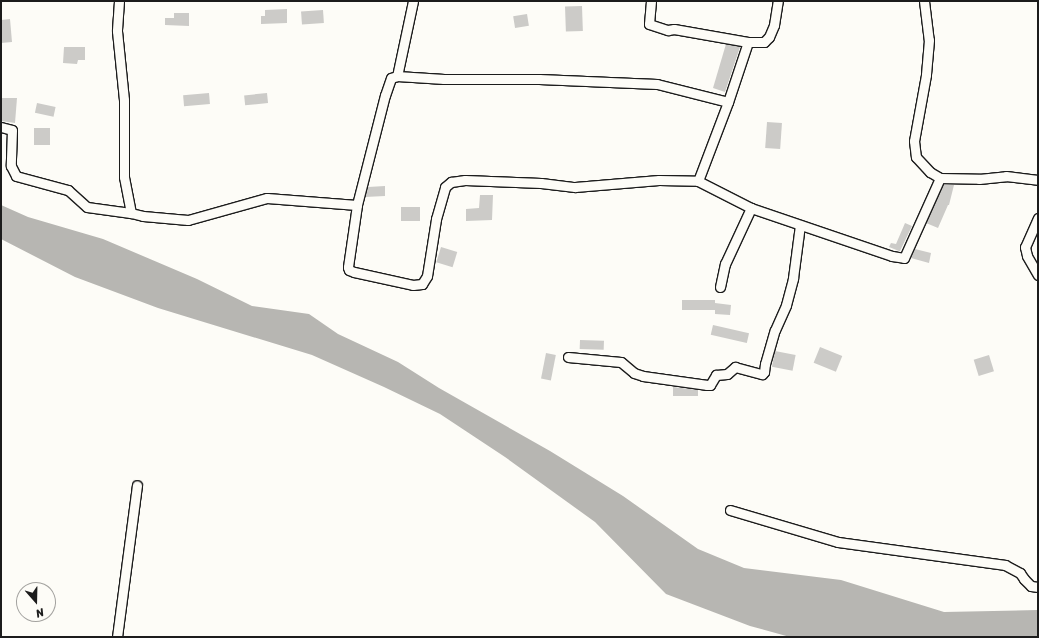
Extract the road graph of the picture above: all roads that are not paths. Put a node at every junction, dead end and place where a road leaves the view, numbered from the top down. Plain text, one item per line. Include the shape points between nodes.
1 (119, 1) edge
2 (412, 1) edge
3 (651, 1) edge
4 (778, 1) edge
5 (924, 1) edge
6 (748, 42) junction
7 (397, 76) junction
8 (728, 102) junction
9 (1, 127) edge
10 (940, 178) junction
11 (1038, 180) edge
12 (698, 182) junction
13 (357, 205) junction
14 (751, 208) junction
15 (130, 213) junction
16 (1038, 218) edge
17 (800, 225) junction
18 (1038, 276) edge
19 (720, 287) dead end
20 (568, 357) dead end
21 (137, 485) dead end
22 (730, 510) dead end
23 (1038, 587) edge
24 (117, 637) edge

1 - 15 street via 117,31 124,100 124,177
2 - 7 street
3 - 6 street via 649,24 668,30
4 - 6 street via 770,37 764,42
5 - 10 street via 929,40 914,149 922,165
6 - 8 street
7 - 8 street via 657,84
7 - 13 street via 391,78 384,94
8 - 12 street
9 - 15 street via 13,132 11,166 16,176 68,190 87,207
10 - 11 street via 979,179 1006,176
10 - 17 street via 904,258
12 - 13 street via 659,180 580,187 465,180 451,182 445,186 436,219 427,276 420,285 349,270
12 - 14 street
13 - 15 street via 267,198 188,220
14 - 17 street
14 - 19 street via 725,264
16 - 18 street via 1025,247
17 - 20 street via 791,284 762,374 735,367 727,374 716,375 710,385 707,385 642,376 621,362
21 - 24 street
22 - 23 street via 838,542 1005,565 1020,572 1031,586

